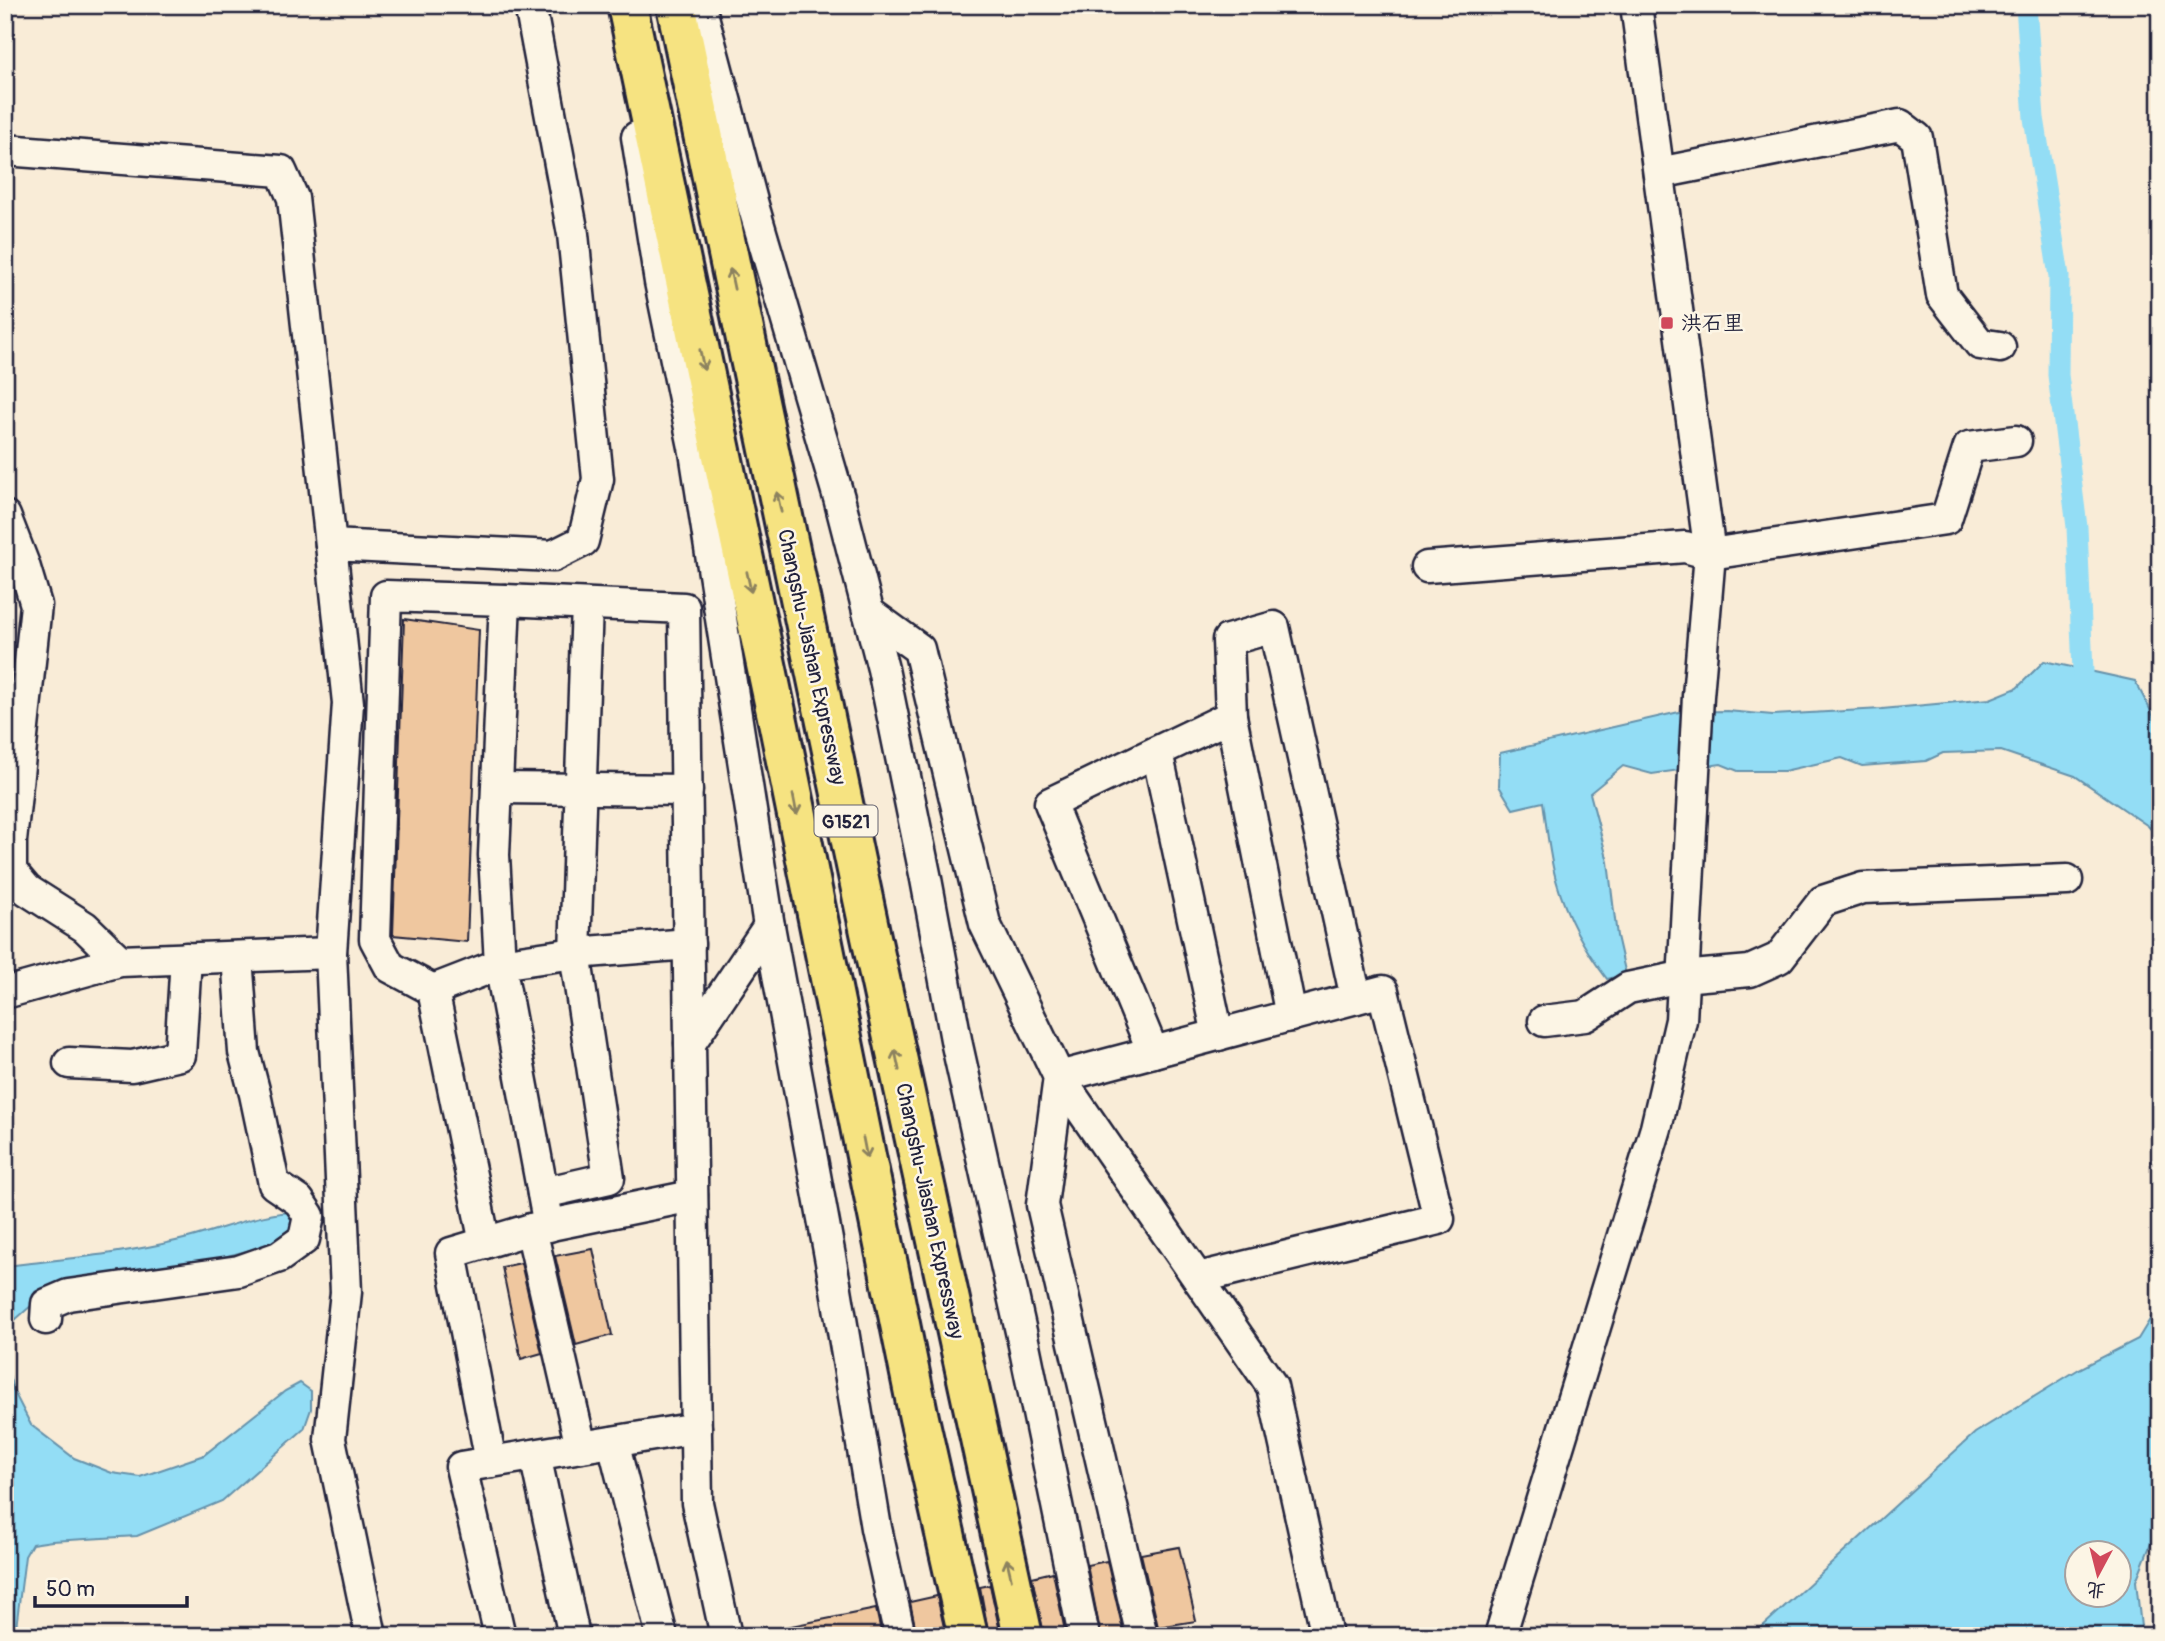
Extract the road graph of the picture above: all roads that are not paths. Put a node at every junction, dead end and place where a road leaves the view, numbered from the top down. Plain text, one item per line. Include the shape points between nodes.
1 (530, 5) edge
2 (619, 5) edge
3 (627, 5) edge
4 (676, 5) edge
5 (700, 5) edge
6 (1636, 5) edge
7 (5, 150) edge
8 (1659, 173) junction
9 (2000, 347) dead end
10 (2016, 441) dead end
11 (5, 516) edge
12 (331, 545) junction
13 (1710, 554) junction
14 (1427, 567) dead end
15 (505, 600) junction
16 (587, 604) junction
17 (868, 612) junction
18 (1231, 716) junction
19 (1157, 752) junction
20 (497, 788) junction
21 (687, 790) junction
22 (2067, 880) dead end
23 (769, 926) junction
24 (689, 944) junction
25 (331, 953) junction
26 (575, 953) junction
27 (237, 957) junction
28 (186, 958) junction
29 (120, 961) junction
30 (500, 964) junction
31 (1681, 976) junction
32 (432, 990) junction
33 (5, 993) edge
34 (1356, 998) junction
35 (1291, 1016) junction
36 (1544, 1021) dead end
37 (1218, 1035) junction
38 (690, 1043) junction
39 (1153, 1052) junction
40 (69, 1063) dead end
41 (1059, 1077) junction
42 (543, 1194) junction
43 (692, 1196) junction
44 (540, 1228) junction
45 (485, 1243) junction
46 (1198, 1278) junction
47 (46, 1320) dead end
48 (696, 1428) junction
49 (613, 1442) junction
50 (581, 1447) junction
51 (535, 1455) junction
52 (491, 1462) junction
53 (371, 1636) edge
54 (500, 1636) edge
55 (574, 1636) edge
56 (662, 1636) edge
57 (726, 1636) edge
58 (900, 1636) edge
59 (968, 1636) edge
60 (1023, 1636) edge
61 (1084, 1636) edge
62 (1142, 1636) edge
63 (1327, 1636) edge
64 (1500, 1636) edge

1 - 12 street via 573,234 598,479 583,541 554,555
2 - 23 street via 656,256 695,452
3 -> 59 highway, G1521
60 -> 4 highway, Changshu-Jiashan Expressway / G1521 via 865,911
5 - 17 street
6 - 8 street
7 - 12 street via 281,170 293,198
8 - 9 street via 1900,125 1917,138 1942,295 1980,344
8 - 13 street
10 - 13 street via 1969,447 1946,519
11 - 29 street via 36,605 11,871 27,890 85,927
12 - 25 street via 348,703
13 - 14 street via 1685,547
13 - 31 street
15 - 16 street
15 - 20 street
15 - 32 street via 386,596 375,939 390,967
16 - 21 street via 684,608
16 - 26 street
17 - 41 street via 919,649 985,924
17 - 61 street
18 - 19 street
18 - 34 street via 1228,640 1274,627
18 - 35 street
19 - 37 street
19 - 39 street via 1051,803
20 - 21 street
20 - 30 street via 494,855
21 - 24 street
22 - 31 street via 1863,888 1823,901 1779,958 1750,971
23 - 38 street
23 - 58 street via 876,1528
24 - 26 street
24 - 38 street
25 - 27 street
25 - 53 street via 346,1292 330,1439
26 - 30 street
26 - 42 street via 609,1178
27 - 28 street
27 - 47 street via 244,1052 274,1184 299,1201 309,1216 304,1239 279,1256 239,1271 68,1295 47,1304
28 - 29 street
28 - 40 street via 180,1055 132,1066
29 - 33 street
30 - 32 street
30 - 42 street
31 - 36 street via 1628,988 1585,1016
31 - 64 street via 1681,1020 1656,1128
32 - 45 street
34 - 35 street
34 - 46 street via 1383,991 1439,1219
35 - 37 street
37 - 39 street
38 - 43 street
39 - 41 street
41 - 46 street
41 - 62 street via 1042,1205
42 - 44 street
43 - 44 street
43 - 48 street
44 - 45 street
44 - 50 street
45 - 52 street via 451,1253
46 - 63 street via 1272,1386
48 - 49 street
48 - 57 street via 697,1503
49 - 50 street
49 - 56 street
50 - 51 street
51 - 52 street
51 - 55 street
52 - 54 street via 461,1467

